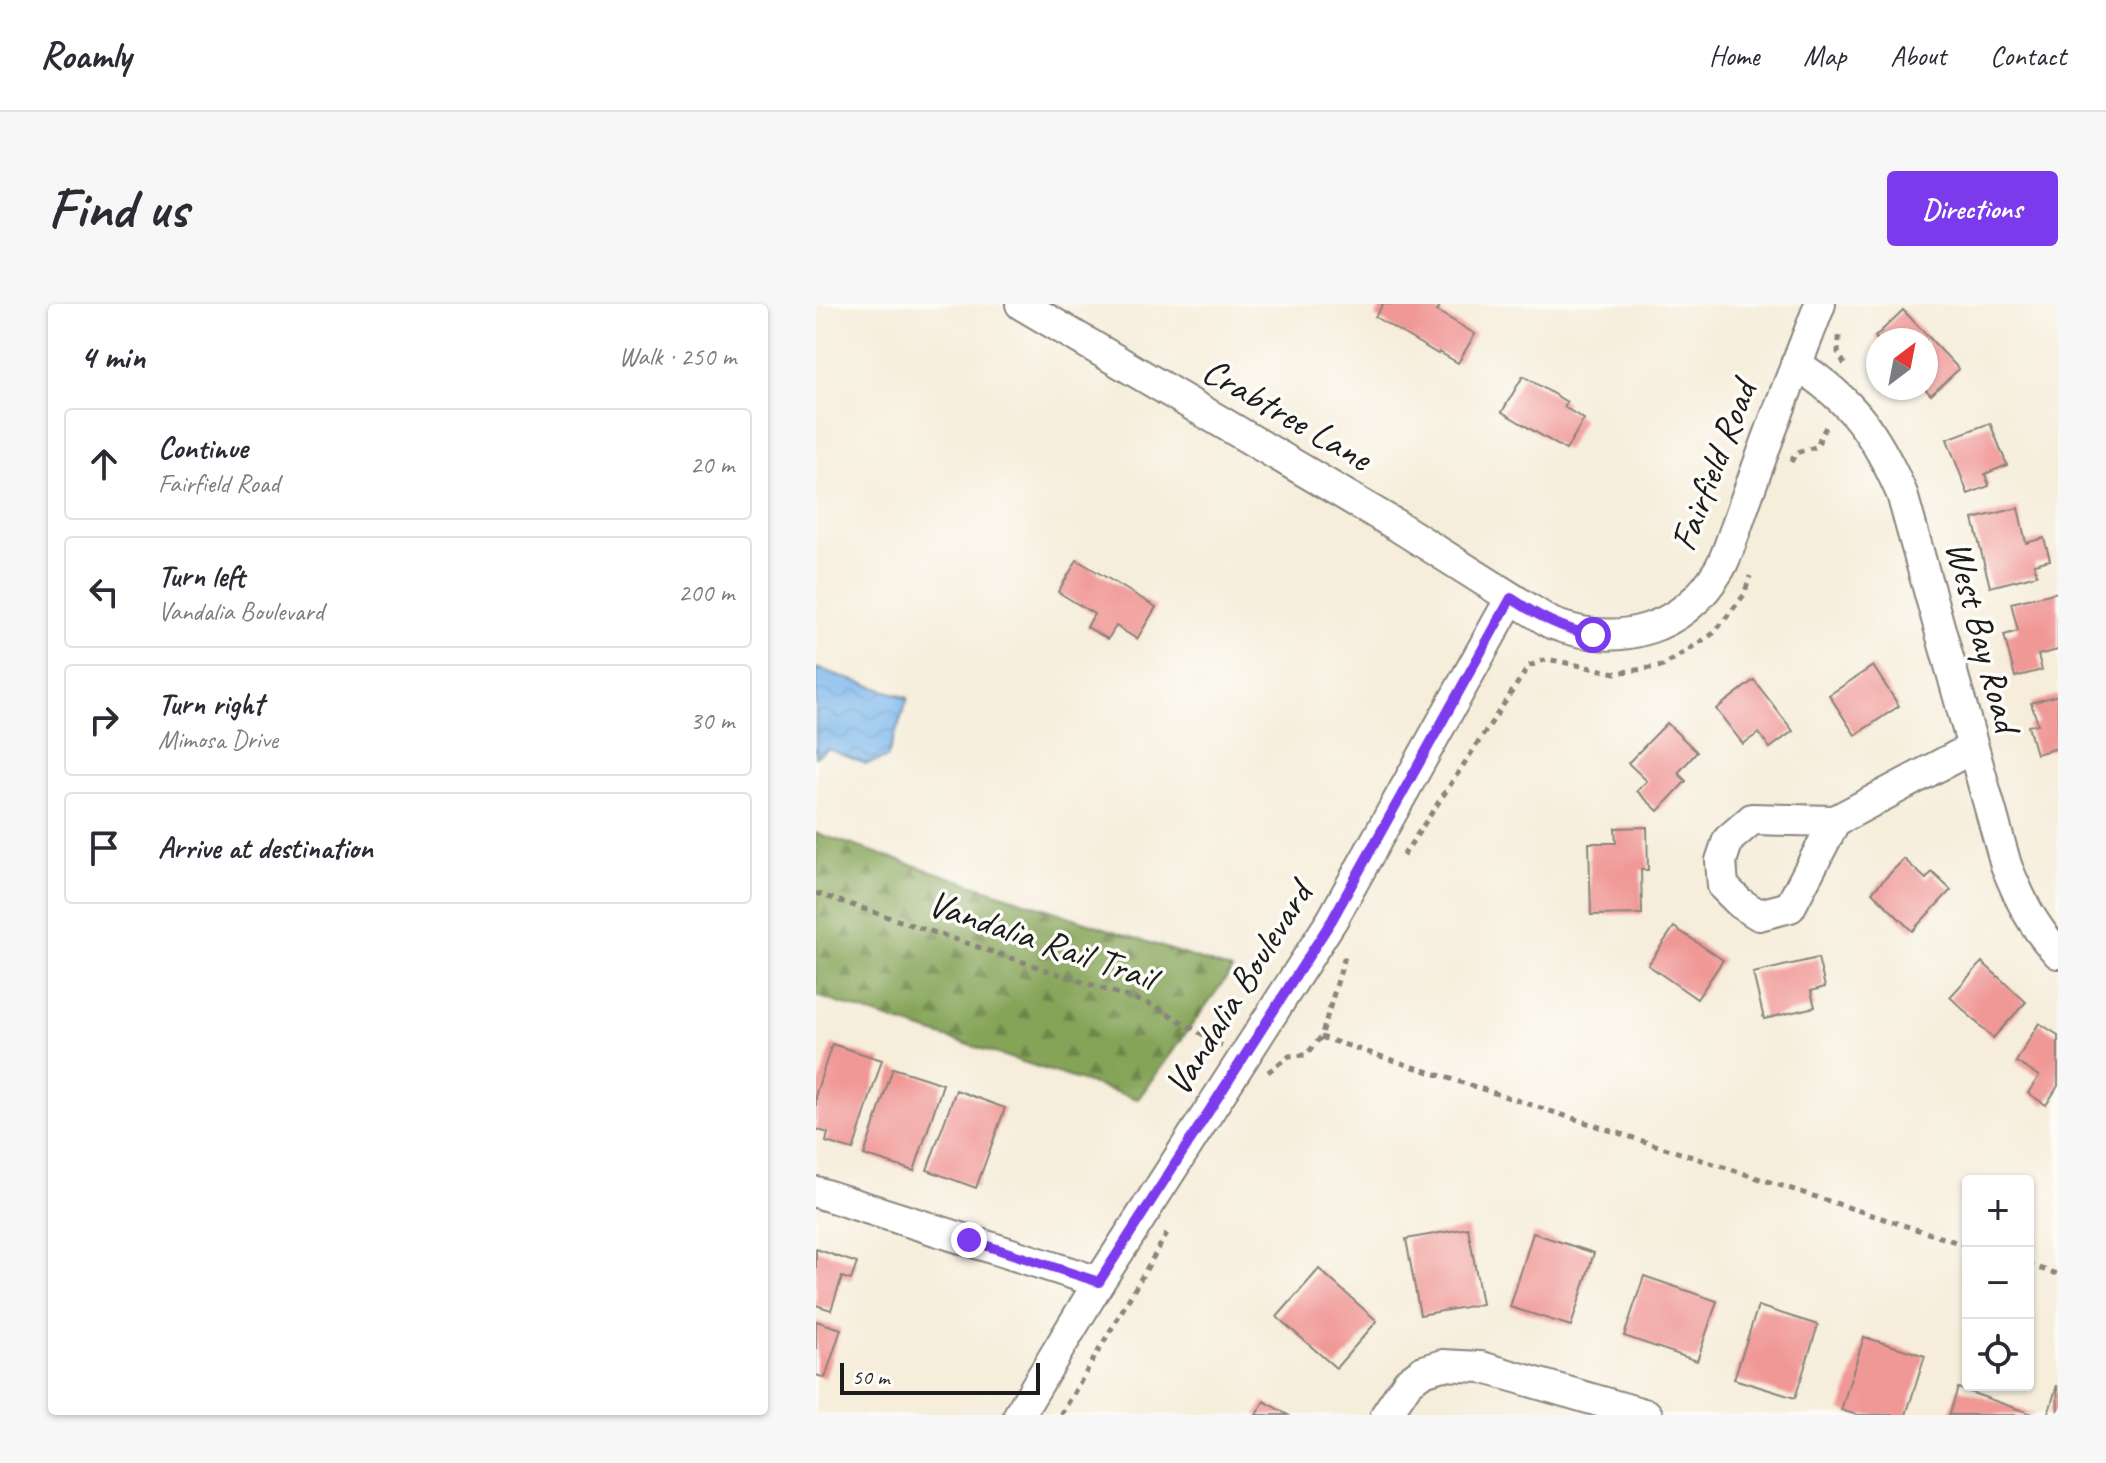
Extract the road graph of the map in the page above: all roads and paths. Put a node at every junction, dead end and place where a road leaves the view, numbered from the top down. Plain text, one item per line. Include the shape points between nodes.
1 (1021, 304) edge
2 (1820, 304) edge
3 (1843, 324) dead end
4 (1796, 364) junction
5 (1842, 398) junction
6 (1789, 466) dead end
7 (1754, 566) dead end
8 (1511, 598) junction
9 (1972, 748) junction
10 (1835, 821) dead end
11 (1396, 865) dead end
12 (816, 893) edge
13 (1348, 947) dead end
14 (2058, 953) edge
15 (1321, 1037) junction
16 (1254, 1066) junction
17 (816, 1192) edge
18 (1170, 1229) dead end
19 (1962, 1244) edge
20 (2034, 1267) edge
21 (2058, 1274) edge
22 (1099, 1282) junction
23 (1019, 1415) edge
24 (1061, 1415) edge
25 (1386, 1415) edge
26 (1647, 1415) edge

1 - 8 street, Crabtree Lane
2 - 4 street, Fairfield Road
3 - 5 path via 1838,352 1852,381
4 - 5 street, West Bay Road
4 - 8 street, Fairfield Road via 1721,567 1702,594 1677,615 1647,629 1593,635 1551,623
5 - 6 path via 1818,446 1796,453
5 - 9 street, West Bay Road via 1867,427 1902,494
7 - 11 path via 1744,595 1714,633 1663,666 1616,673 1547,659 1529,666
8 - 16 street, Vandalia Boulevard
9 - 10 street
9 - 14 street, West Bay Road via 2020,902
12 - 16 path, Vandalia Rail Trail via 1155,1006
13 - 15 path
15 - 16 path via 1306,1055
15 - 19 path
16 - 22 street, Vandalia Boulevard
17 - 22 street
18 - 24 path
20 - 21 path
22 - 23 street, Vandalia Boulevard
25 - 26 street via 1408,1382 1443,1365 1481,1367

